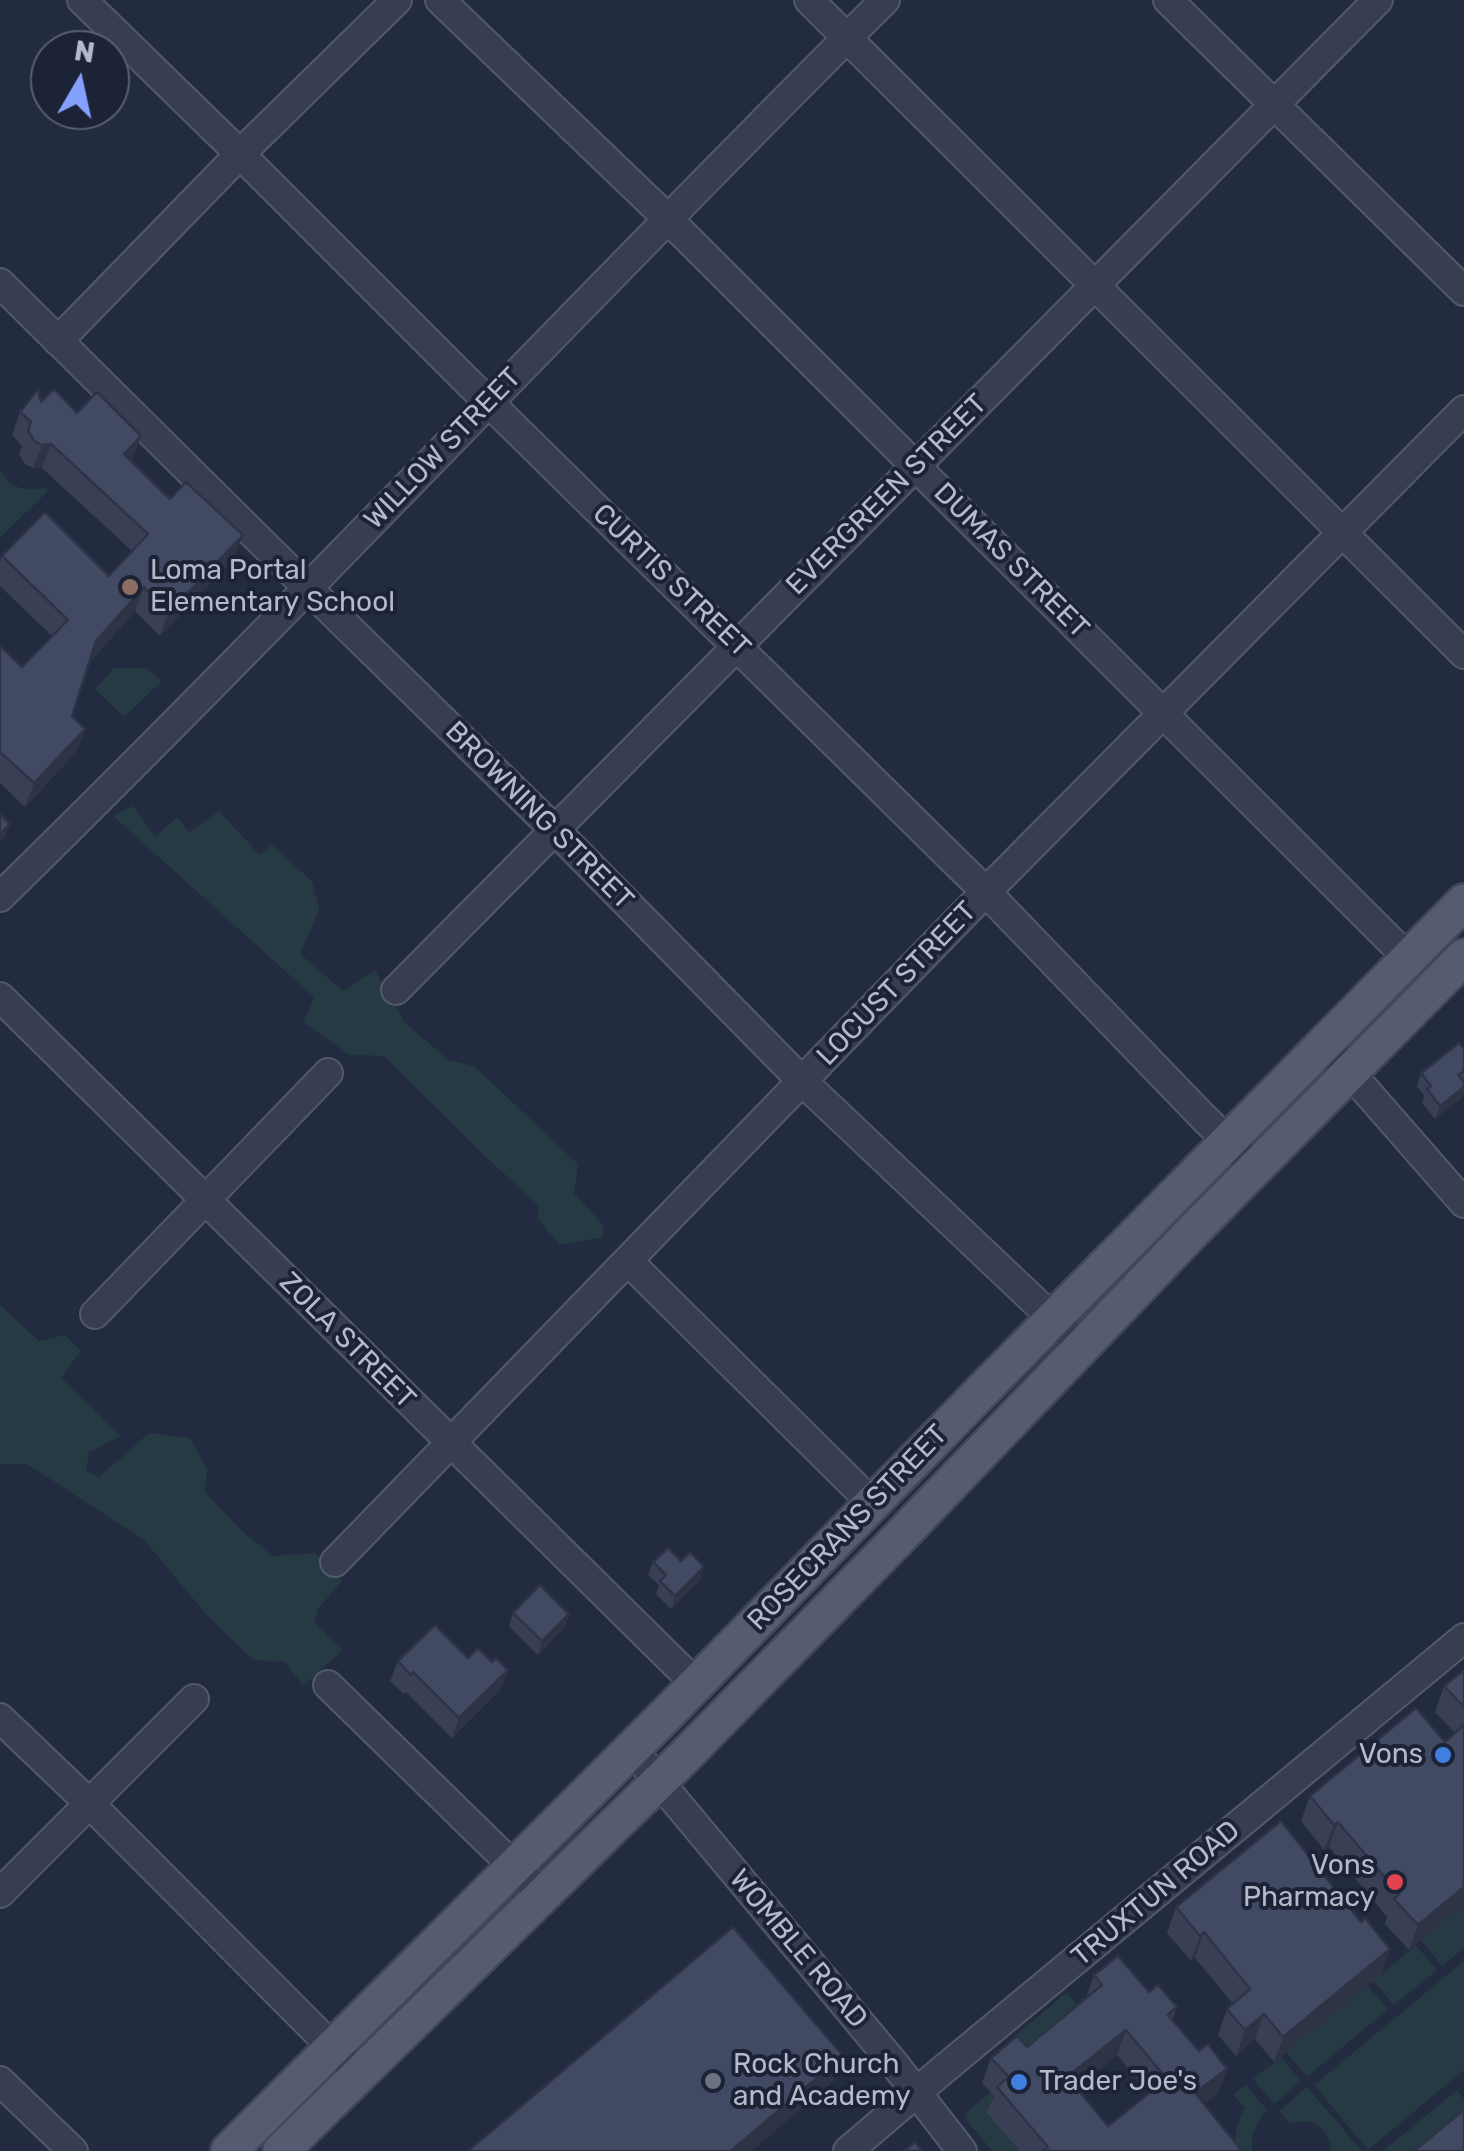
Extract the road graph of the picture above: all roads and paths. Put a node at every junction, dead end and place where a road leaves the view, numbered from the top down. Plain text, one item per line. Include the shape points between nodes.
1 (82, 0) edge
2 (398, 0) edge
3 (440, 0) edge
4 (809, 0) edge
5 (885, 0) edge
6 (1168, 0) edge
7 (1378, 0) edge
8 (847, 38) junction
9 (1274, 105) junction
10 (240, 154) junction
11 (668, 218) junction
12 (0, 282) edge
13 (1095, 284) junction
14 (1464, 291) edge
15 (58, 341) junction
16 (488, 402) junction
17 (1464, 410) edge
18 (916, 467) junction
19 (1343, 532) junction
20 (306, 588) junction
21 (738, 647) junction
22 (1464, 654) edge
23 (1163, 713) junction
24 (556, 831) junction
25 (986, 892) junction
26 (0, 897) edge
27 (1464, 902) edge
28 (1408, 958) junction
29 (1464, 958) edge
30 (396, 990) dead end
31 (0, 997) edge
32 (1324, 1045) junction
33 (1351, 1072) junction
34 (328, 1073) dead end
35 (803, 1082) junction
36 (1228, 1141) junction
37 (1255, 1167) junction
38 (205, 1200) junction
39 (1464, 1204) edge
40 (628, 1261) junction
41 (95, 1314) dead end
42 (1053, 1318) junction
43 (1082, 1346) junction
44 (451, 1444) junction
45 (872, 1503) junction
46 (336, 1562) dead end
47 (1464, 1638) edge
48 (696, 1684) junction
49 (328, 1685) dead end
50 (194, 1699) dead end
51 (0, 1718) edge
52 (631, 1748) junction
53 (660, 1781) junction
54 (90, 1804) junction
55 (514, 1866) junction
56 (0, 1893) edge
57 (544, 1896) junction
58 (332, 2048) junction
59 (360, 2075) junction
60 (0, 2081) edge
61 (916, 2093) junction
62 (73, 2151) edge
63 (229, 2151) edge
64 (281, 2151) edge
65 (848, 2151) edge
66 (962, 2151) edge

1 - 10 street, CURTIS STREET
2 - 10 street
3 - 11 street, DUMAS STREET
4 - 8 street
5 - 8 street, WILLOW STREET
6 - 9 street
7 - 9 street, EVERGREEN STREET
8 - 11 street, WILLOW STREET
8 - 13 street
9 - 13 street, EVERGREEN STREET
9 - 14 street
10 - 15 street
10 - 16 street, CURTIS STREET
11 - 16 street, WILLOW STREET
11 - 18 street, DUMAS STREET
12 - 15 street, BROWNING STREET
13 - 18 street, EVERGREEN STREET
13 - 19 street
15 - 20 street, BROWNING STREET
16 - 20 street, WILLOW STREET
16 - 21 street, CURTIS STREET
17 - 19 street, LOCUST STREET
18 - 21 street, EVERGREEN STREET
18 - 23 street, DUMAS STREET
19 - 22 street
19 - 23 street, LOCUST STREET
20 - 24 street, BROWNING STREET
20 - 26 street, WILLOW STREET
21 - 24 street, EVERGREEN STREET
21 - 25 street, CURTIS STREET
23 - 25 street, LOCUST STREET
23 - 28 street, DUMAS STREET
24 - 30 street, EVERGREEN STREET
24 - 35 street, BROWNING STREET
25 - 35 street, LOCUST STREET
25 - 36 street, CURTIS STREET
27 - 28 main road, ROSECRANS STREET
28 - 32 main road, ROSECRANS STREET
29 - 33 main road, ROSECRANS STREET
31 - 38 street, ZOLA STREET
32 - 33 street
32 - 36 main road, ROSECRANS STREET
33 - 37 main road, ROSECRANS STREET
33 - 39 street
34 - 38 street
35 - 40 street, LOCUST STREET
35 - 42 street, BROWNING STREET
36 - 37 street, CURTIS STREET
36 - 42 main road, ROSECRANS STREET
37 - 43 main road, ROSECRANS STREET
38 - 41 street
38 - 44 street, ZOLA STREET
40 - 44 street, LOCUST STREET
40 - 45 street
42 - 43 street, BROWNING STREET
42 - 45 main road, ROSECRANS STREET
43 - 53 main road, ROSECRANS STREET
44 - 46 street, LOCUST STREET
44 - 48 street, ZOLA STREET
45 - 48 main road, ROSECRANS STREET
47 - 61 street, TRUXTUN ROAD
48 - 52 main road, ROSECRANS STREET
49 - 55 street
50 - 54 street
51 - 54 street
52 - 53 street, WOMBLE ROAD
52 - 55 main road, ROSECRANS STREET
53 - 57 main road, ROSECRANS STREET
53 - 61 street, WOMBLE ROAD
54 - 56 street
54 - 58 street
55 - 57 street
55 - 58 main road, ROSECRANS STREET
57 - 59 main road, ROSECRANS STREET
58 - 59 street
58 - 63 main road, ROSECRANS STREET
59 - 64 main road, ROSECRANS STREET
60 - 62 street
61 - 65 street, TRUXTUN ROAD
61 - 66 street, WOMBLE ROAD

